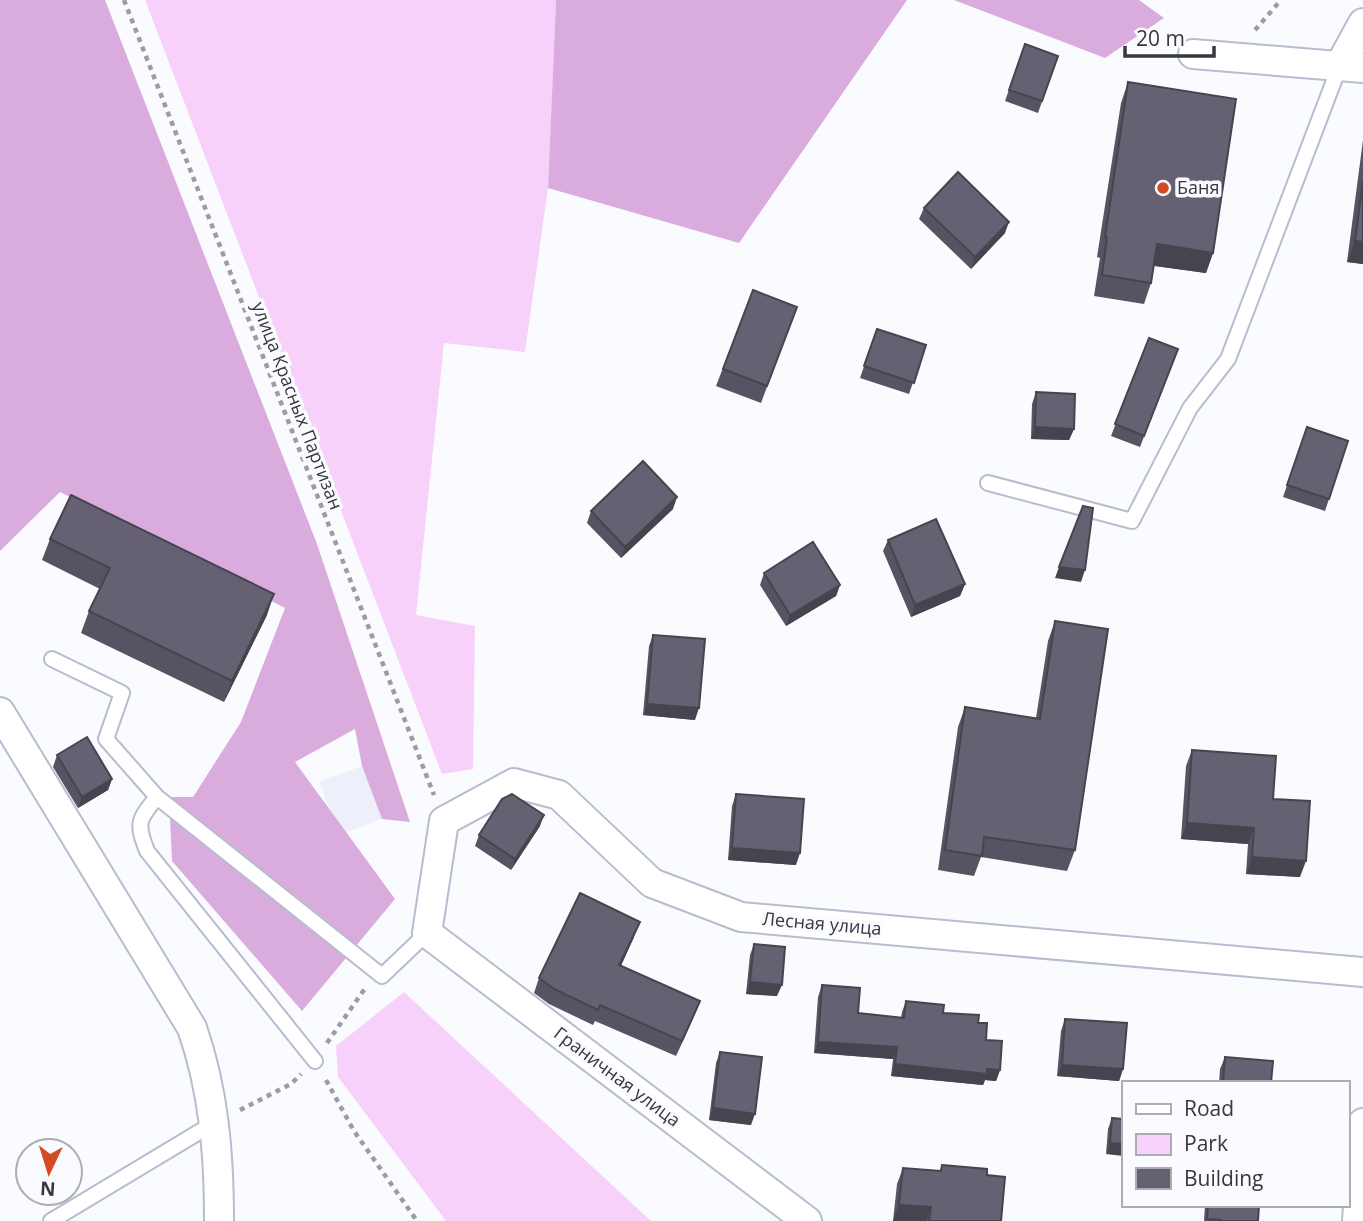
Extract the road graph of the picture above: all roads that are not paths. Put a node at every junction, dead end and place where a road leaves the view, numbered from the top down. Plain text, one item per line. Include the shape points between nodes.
1 (1363, 23) edge
2 (1193, 54) dead end
3 (1352, 66) edge
4 (988, 483) dead end
5 (52, 659) dead end
6 (0, 712) edge
7 (157, 797) junction
8 (427, 933) junction
9 (1363, 972) edge
10 (315, 1061) road end
11 (214, 1123) junction
12 (1363, 1124) edge
13 (51, 1221) edge
14 (219, 1221) edge
15 (807, 1221) edge
16 (1357, 1221) edge

1 - 3 street
2 - 3 street
3 - 4 lane via 1228,359 1190,408 1132,521
5 - 7 lane via 122,693 106,739
6 - 11 street via 192,1028 208,1079
7 - 8 lane via 382,976
7 - 10 lane via 138,829 147,851
8 - 9 street, Лесная улица via 444,821 514,783 559,796 652,883 741,917
8 - 15 street, Граничная улица
11 - 13 lane
11 - 14 street
12 - 16 street

